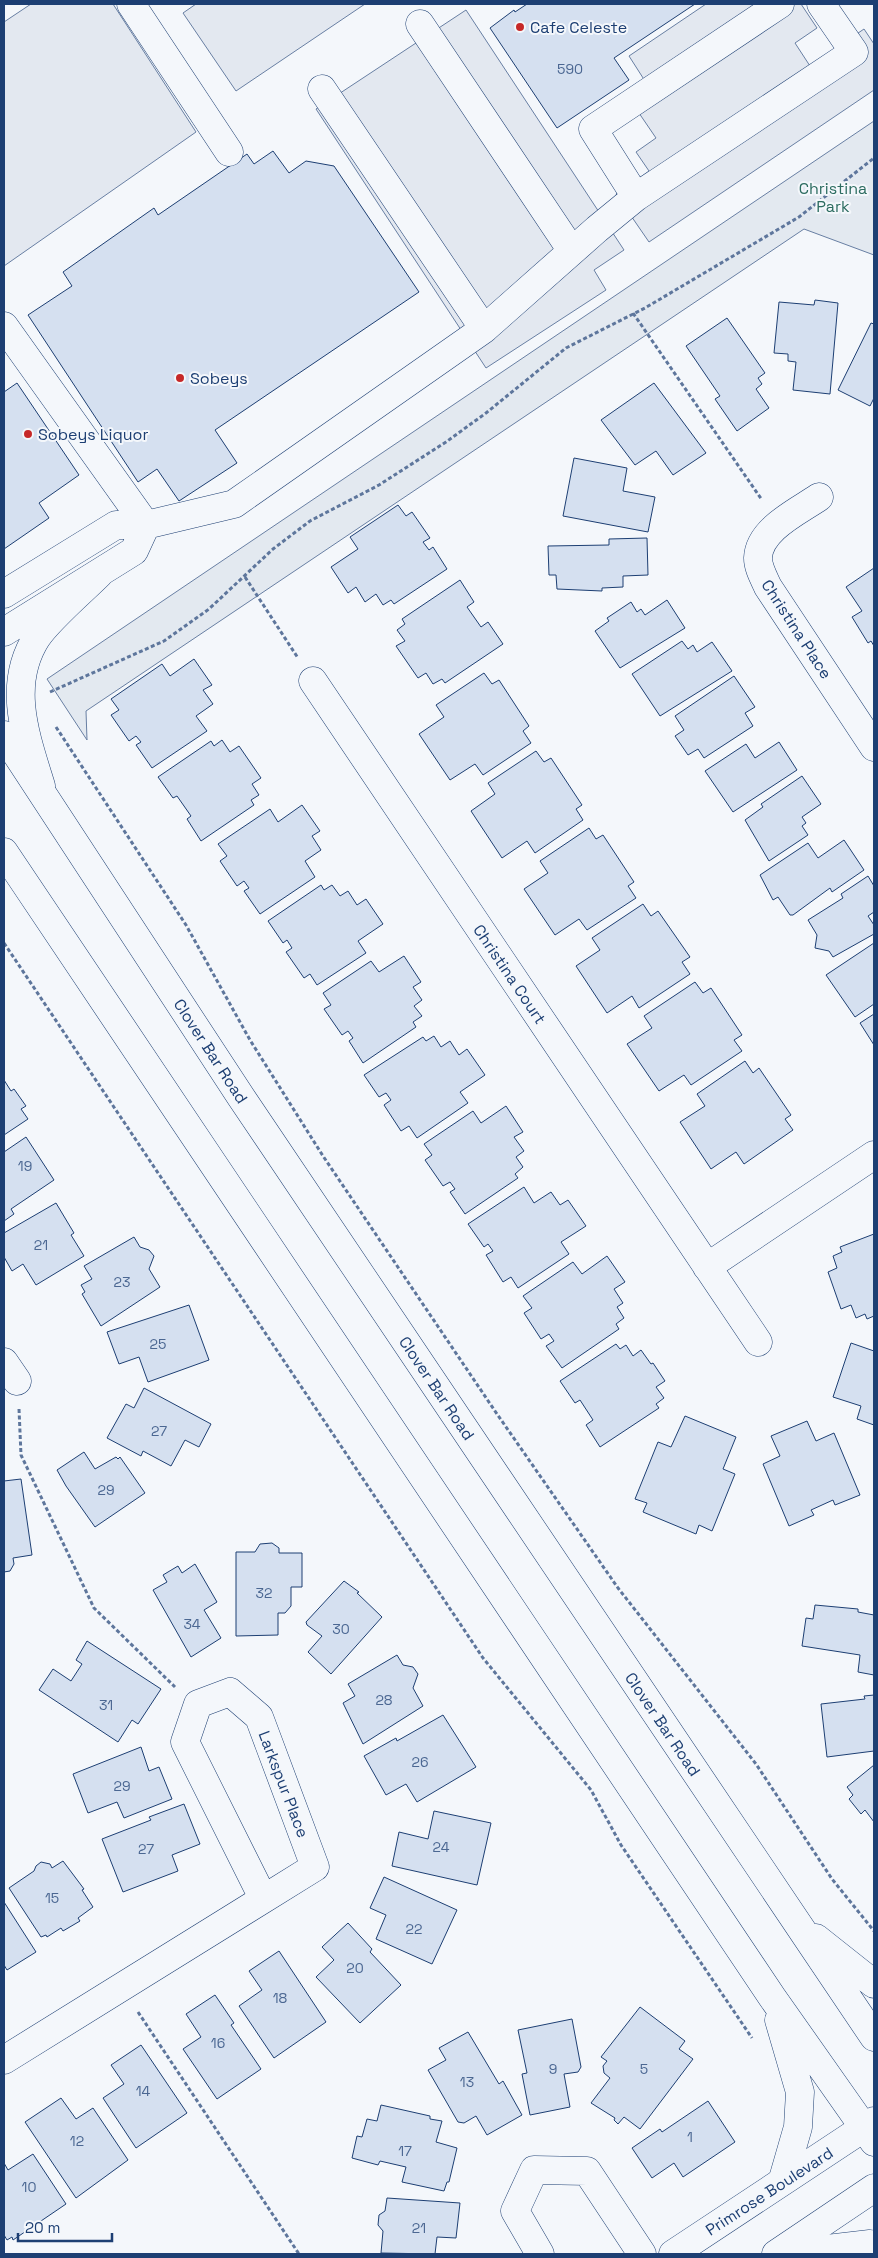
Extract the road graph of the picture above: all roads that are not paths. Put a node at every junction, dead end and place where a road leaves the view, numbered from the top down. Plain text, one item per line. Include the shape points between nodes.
1 (131, 4) edge
2 (780, 4) edge
3 (821, 4) edge
4 (420, 24) dead end
5 (322, 89) dead end
6 (229, 152) dead end
7 (636, 197) junction
8 (572, 251) junction
9 (4, 326) edge
10 (484, 330) junction
11 (819, 497) dead end
12 (146, 525) junction
13 (99, 574) junction
14 (4, 594) edge
15 (4, 632) edge
16 (313, 681) road end
17 (4, 735) edge
18 (874, 746) edge
19 (44, 797) junction
20 (4, 852) edge
21 (874, 1155) edge
22 (707, 1266) junction
23 (758, 1342) dead end
24 (263, 1898) junction
25 (797, 1923) junction
26 (874, 1984) edge
27 (772, 1997) junction
28 (874, 2037) edge
29 (4, 2060) edge
30 (871, 2130) edge
31 (783, 2179) junction
32 (874, 2188) edge
33 (874, 2246) edge
34 (540, 2254) edge
35 (642, 2254) edge
36 (673, 2254) edge
37 (776, 2254) edge
38 (784, 2254) edge

1 - 6 main road
2 - 7 main road via 593,129
3 - 7 main road via 854,52
4 - 8 main road
5 - 10 main road
7 - 8 main road
8 - 10 main road
9 - 12 main road
10 - 12 main road via 234,504
11 - 18 main road, Christina Place via 767,536 760,547 760,571
12 - 13 main road via 134,551
12 - 14 main road via 116,525
13 - 15 main road
13 - 19 main road via 38,636 26,659 20,681 25,732
16 - 22 main road, Christina Court
17 - 19 main road, Clover Bar Road
19 - 25 main road, Clover Bar Road via 241,1097
20 - 27 main road
21 - 22 main road
22 - 23 main road, Christina Court
24 - 24 main road, Larkspur Place via 315,1867 259,1717 230,1692 198,1704 185,1742
24 - 29 main road, Larkspur Place
25 - 26 main road
25 - 28 main road, Clover Bar Road
27 - 30 main road
27 - 31 main road via 800,2092 798,2127
30 - 31 main road, Primrose Boulevard
31 - 36 main road, Primrose Boulevard
32 - 37 main road
33 - 38 main road
34 - 35 main road via 515,2211 534,2170 587,2171

